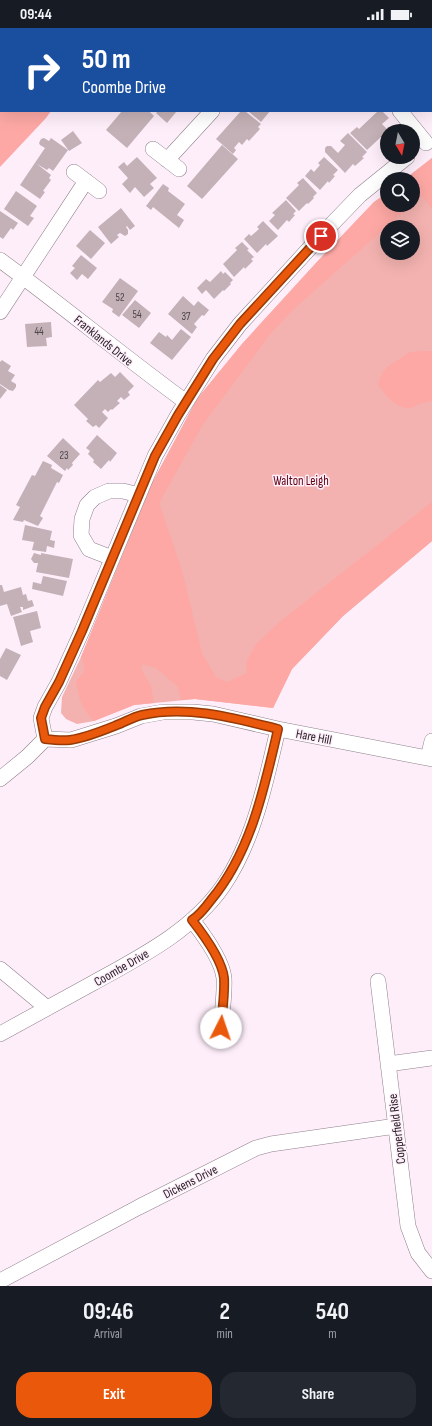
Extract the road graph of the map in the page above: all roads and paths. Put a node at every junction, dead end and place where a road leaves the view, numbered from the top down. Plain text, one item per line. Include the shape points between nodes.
1 (211, 112) edge
2 (401, 112) edge
3 (429, 141) edge
4 (420, 148) edge
5 (153, 149) dead end
6 (167, 160) junction
7 (398, 164) edge
8 (180, 169) dead end
9 (99, 191) dead end
10 (0, 260) edge
11 (23, 276) junction
12 (0, 312) edge
13 (186, 402) junction
14 (139, 494) junction
15 (112, 558) junction
16 (278, 729) junction
17 (45, 739) junction
18 (432, 741) edge
19 (430, 758) edge
20 (0, 779) edge
21 (192, 920) junction
22 (0, 969) edge
23 (378, 981) dead end
24 (47, 1008) junction
25 (221, 1028) dead end
26 (0, 1034) edge
27 (432, 1058) edge
28 (388, 1064) junction
29 (396, 1126) junction
30 (432, 1271) edge
31 (0, 1282) edge

1 - 6 street
2 - 3 street
3 - 4 street
5 - 6 street
6 - 8 street
7 - 13 street via 360,195 250,312 213,359
9 - 11 street via 80,176
10 - 11 street, Franklands Drive
11 - 12 street
11 - 13 street, Franklands Drive via 146,374
13 - 14 street via 155,456
14 - 15 street
14 - 15 street via 123,490 109,491 95,497 87,505 82,519 81,535 89,549
15 - 17 street via 82,631 45,707 41,718
16 - 17 street, Hare Hill via 213,714 163,712 141,716 71,740
16 - 19 street, Hare Hill
16 - 21 street, Coombe Drive via 265,788 243,850 223,886
17 - 20 street
18 - 19 street
21 - 24 street, Coombe Drive via 168,939 124,966
21 - 25 street via 203,934 221,967 224,978
22 - 24 street
23 - 28 street, Copperfield Rise
24 - 26 street, Coombe Drive
27 - 28 street
28 - 29 street, Copperfield Rise
29 - 30 street, Copperfield Rise via 408,1226 418,1253
29 - 31 street, Dickens Drive via 256,1148

